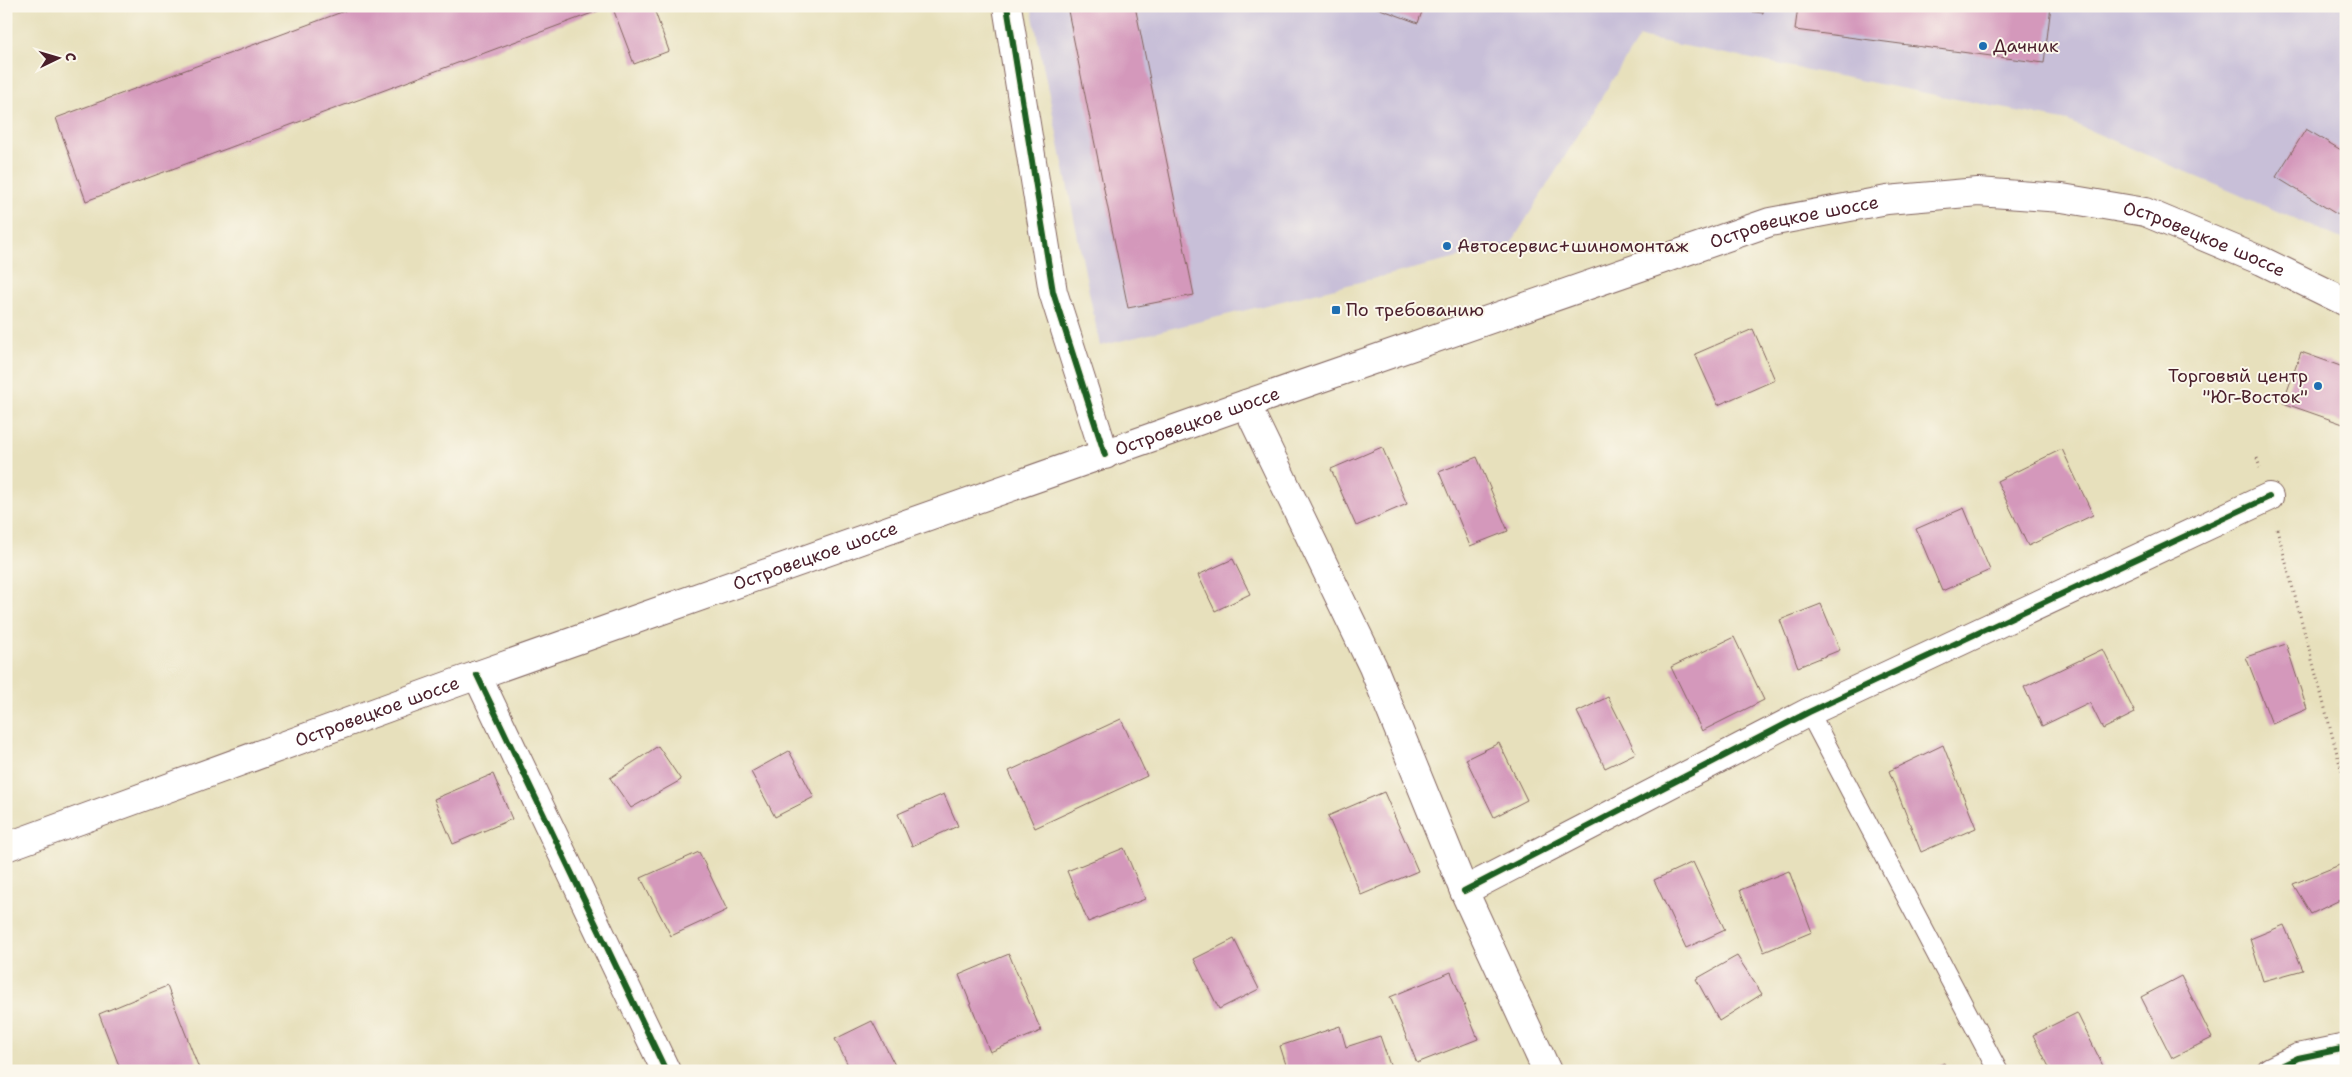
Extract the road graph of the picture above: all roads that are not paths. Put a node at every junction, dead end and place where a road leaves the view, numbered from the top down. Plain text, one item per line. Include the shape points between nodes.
1 (1008, 6) edge
2 (2346, 302) edge
3 (1246, 404) junction
4 (1105, 455) junction
5 (2269, 497) road end
6 (477, 675) junction
7 (1808, 712) junction
8 (6, 847) edge
9 (1464, 891) junction
10 (2346, 1048) edge
11 (666, 1071) edge
12 (1547, 1071) edge
13 (1998, 1071) edge
14 (2271, 1071) edge

1 - 4 street via 1053,292
2 - 3 street, Островецкое шоссе via 2262,261 2145,212 2062,198 1978,192 1896,199 1770,222
3 - 4 street, Островецкое шоссе
3 - 9 street via 1373,667
4 - 6 street, Островецкое шоссе
5 - 7 street
6 - 8 street, Островецкое шоссе
6 - 11 street
7 - 9 street
7 - 13 lane
9 - 12 street
10 - 14 street via 2298,1058

